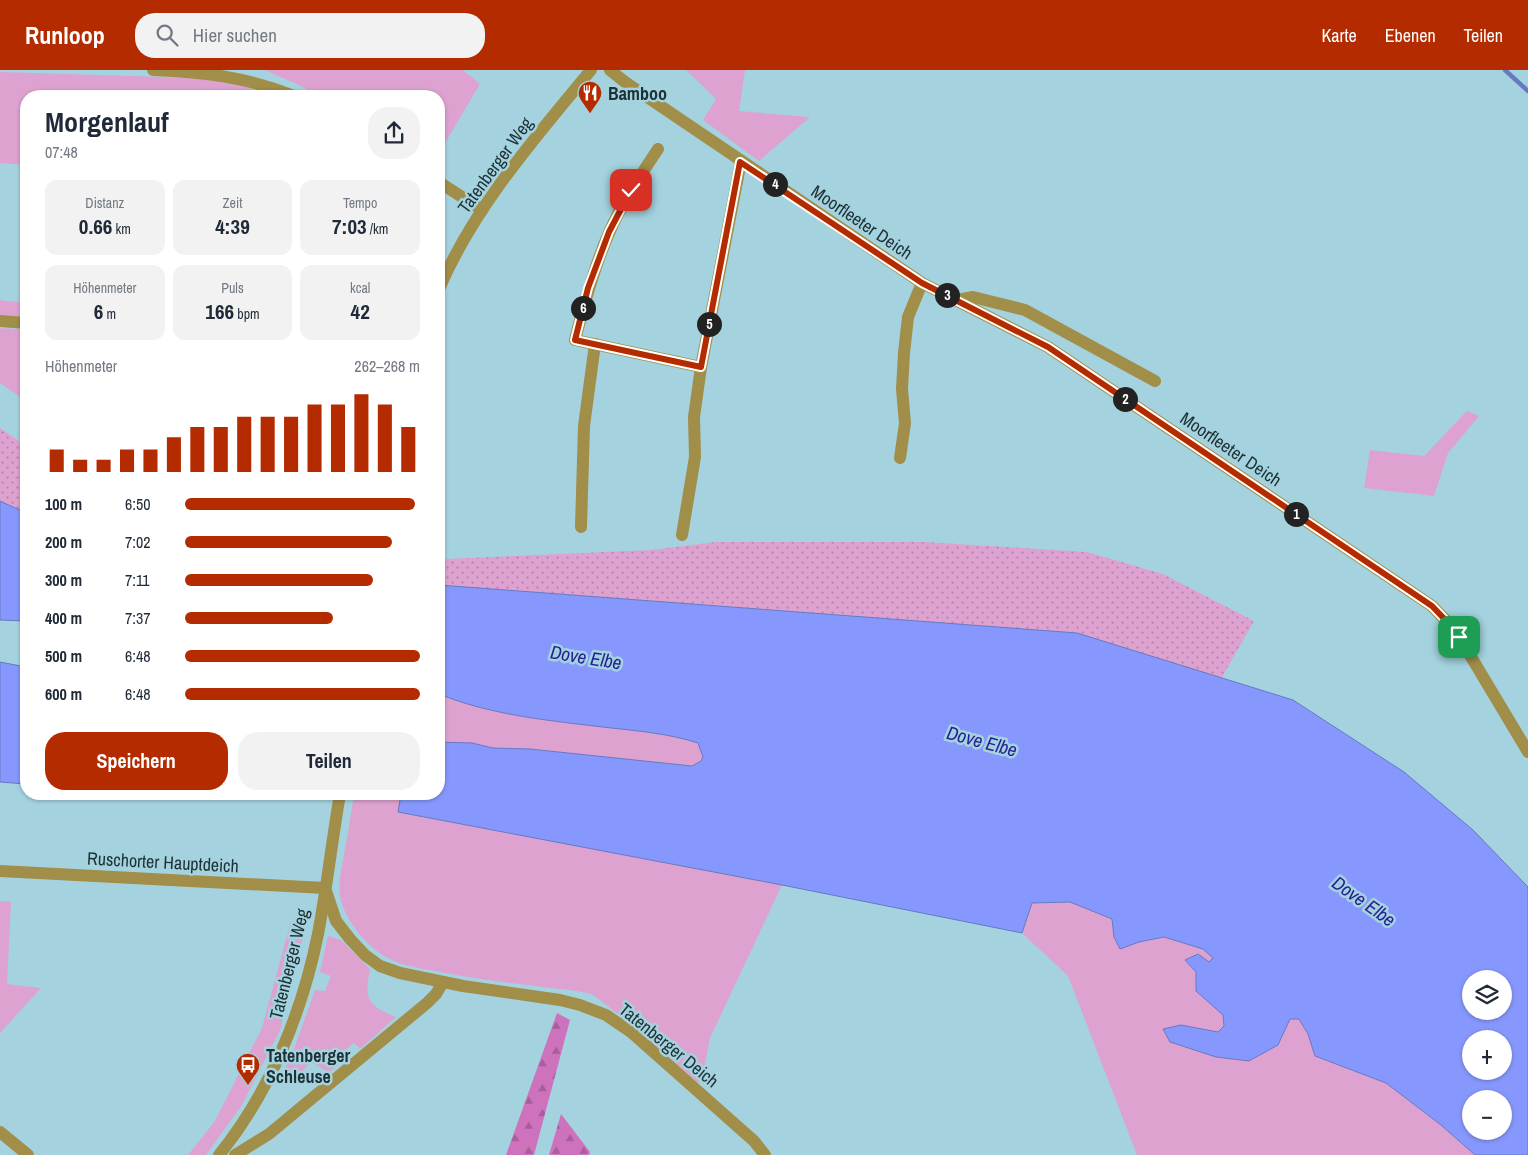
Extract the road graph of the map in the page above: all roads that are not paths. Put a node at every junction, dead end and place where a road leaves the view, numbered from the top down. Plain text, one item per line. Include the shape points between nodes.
1 (152, 70) edge
2 (591, 70) edge
3 (610, 70) edge
4 (279, 90) edge
5 (658, 149) dead end
6 (740, 162) junction
7 (445, 186) edge
8 (482, 210) junction
9 (445, 277) edge
10 (922, 283) junction
11 (958, 300) junction
12 (0, 321) edge
13 (20, 323) edge
14 (595, 344) junction
15 (701, 367) junction
16 (1156, 381) dead end
17 (900, 458) dead end
18 (581, 527) dead end
19 (682, 535) dead end
20 (1528, 752) edge
21 (339, 800) edge
22 (0, 871) edge
23 (325, 888) junction
24 (443, 982) junction
25 (0, 1132) edge
26 (28, 1155) edge
27 (219, 1155) edge
28 (235, 1155) edge
29 (765, 1155) edge

1 - 4 street via 230,76
2 - 8 street, Tatenberger Weg
3 - 6 street, Moorfleeter Deich
5 - 14 street via 609,232 588,288 575,340
6 - 10 street, Moorfleeter Deich
6 - 15 street
7 - 8 street
8 - 9 street, Tatenberger Weg
10 - 11 street, Moorfleeter Deich
10 - 17 street, Moorfleeter Deich via 908,318 902,389 905,423
11 - 16 street, Moorfleeter Deich via 973,297 1025,310
11 - 20 street, Moorfleeter Deich via 1048,347 1432,606 1455,630
12 - 13 street
14 - 15 street
14 - 18 street via 584,426
15 - 19 street via 694,417 696,458
21 - 23 street, Tatenberger Weg
22 - 23 street, Ruschorter Hauptdeich
23 - 24 street, Tatenberger Deich via 336,921 365,955 380,966 400,974
23 - 27 street, Tatenberger Weg via 318,934 287,1038 259,1096 239,1130
24 - 28 street via 427,1004 269,1134
24 - 29 street, Tatenberger Deich via 560,1000 606,1015 631,1032 749,1136
25 - 26 street

